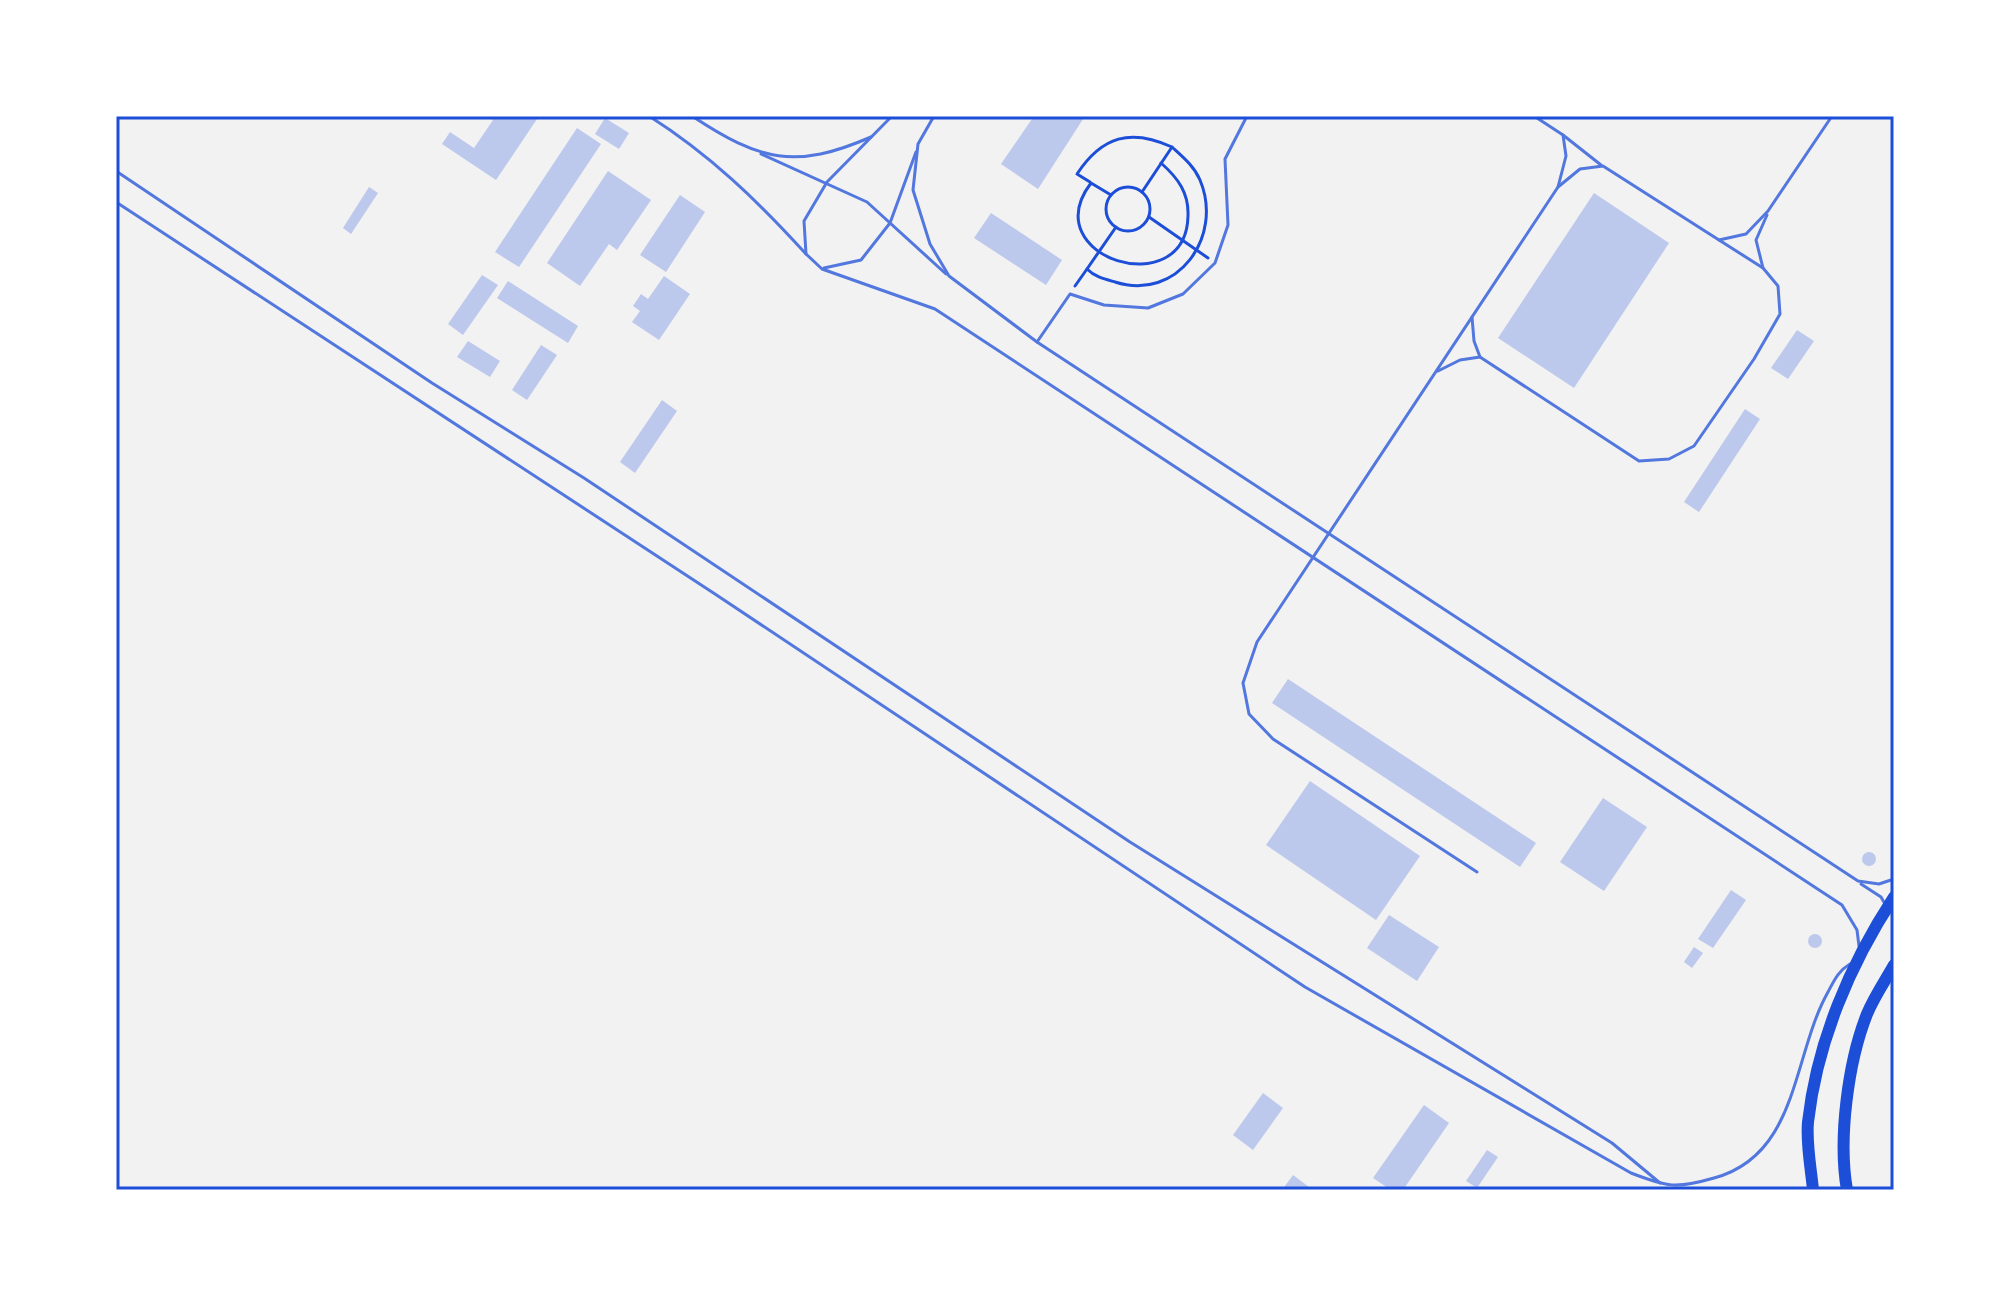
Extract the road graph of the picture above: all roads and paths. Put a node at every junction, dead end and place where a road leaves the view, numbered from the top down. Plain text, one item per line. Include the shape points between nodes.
1 (649, 116) edge
2 (692, 116) edge
3 (892, 116) edge
4 (934, 116) edge
5 (1247, 116) edge
6 (1534, 116) edge
7 (1832, 116) edge
8 (1563, 135) junction
9 (873, 136) junction
10 (918, 144) junction
11 (1172, 147) junction
12 (761, 154) junction
13 (1161, 163) junction
14 (1603, 166) junction
15 (116, 171) edge
16 (827, 182) junction
17 (1091, 183) junction
18 (1558, 187) junction
19 (1142, 192) junction
20 (1111, 195) junction
21 (116, 202) edge
22 (1768, 211) junction
23 (1149, 217) junction
24 (890, 223) junction
25 (1116, 227) junction
26 (1182, 240) junction
27 (1719, 240) junction
28 (1100, 251) junction
29 (1198, 251) junction
30 (806, 254) junction
31 (1215, 263) junction
32 (1763, 268) junction
33 (822, 269) junction
34 (1087, 269) junction
35 (949, 276) junction
36 (1070, 294) junction
37 (1472, 317) junction
38 (1037, 342) junction
39 (1480, 357) junction
40 (1436, 371) junction
41 (1329, 535) junction
42 (1314, 559) junction
43 (1477, 872) dead end
44 (1894, 879) edge
45 (1858, 881) junction
46 (1891, 902) edge
47 (1861, 957) junction
48 (1892, 973) edge
49 (1664, 1186) junction
50 (1669, 1190) edge
51 (1813, 1190) edge
52 (1847, 1190) edge

1 - 30 lane via 687,140 757,200
2 - 12 lane
3 - 9 lane
4 - 10 lane
5 - 31 lane via 1225,159 1228,225
6 - 8 lane
7 - 22 lane
8 - 14 lane
8 - 18 lane via 1566,156
9 - 12 lane via 841,150 799,158
9 - 16 lane
10 - 24 lane
10 - 35 lane via 913,190 930,244
11 - 13 path
11 - 17 path via 1138,136 1102,145 1077,174
11 - 29 path via 1200,178 1207,202
12 - 16 lane
13 - 19 path
13 - 26 path via 1182,186 1188,205
14 - 18 lane via 1580,169
14 - 27 lane
15 - 49 lane via 1130,842 1612,1143
16 - 24 lane via 867,202
16 - 30 lane via 804,221
17 - 20 path
17 - 28 path via 1079,206 1078,222 1082,236
18 - 37 lane
19 - 20 path via 1121,188
19 - 23 path
20 - 25 path via 1107,214
21 - 49 lane via 1305,987 1631,1173
22 - 27 lane via 1746,234
22 - 32 lane via 1756,240
23 - 25 path via 1137,229
23 - 26 path
24 - 33 lane via 861,260
24 - 35 lane
25 - 28 path
26 - 28 path via 1174,252 1145,266
26 - 29 path
27 - 32 lane
28 - 34 path
29 - 31 path
29 - 34 path via 1172,275 1138,286 1122,285
30 - 33 lane
31 - 36 lane via 1183,294 1148,308 1104,305
32 - 39 lane via 1778,286 1780,314 1694,446 1669,459 1639,461
33 - 42 lane via 935,309
34 - 36 path
35 - 38 lane
36 - 38 lane
37 - 39 lane
37 - 40 lane
38 - 41 lane
39 - 40 lane
40 - 41 lane
41 - 42 lane
41 - 45 lane
42 - 43 lane via 1257,642 1243,683 1249,714 1273,739
42 - 47 lane via 1842,905 1857,930
44 - 45 lane via 1879,884
45 - 46 lane
46 - 47 highway
47 - 49 lane via 1840,970 1821,1003 1795,1090 1769,1144 1729,1174 1688,1186
47 - 51 highway via 1820,1051 1808,1125
48 - 52 highway via 1867,1015 1847,1089
49 - 50 lane

